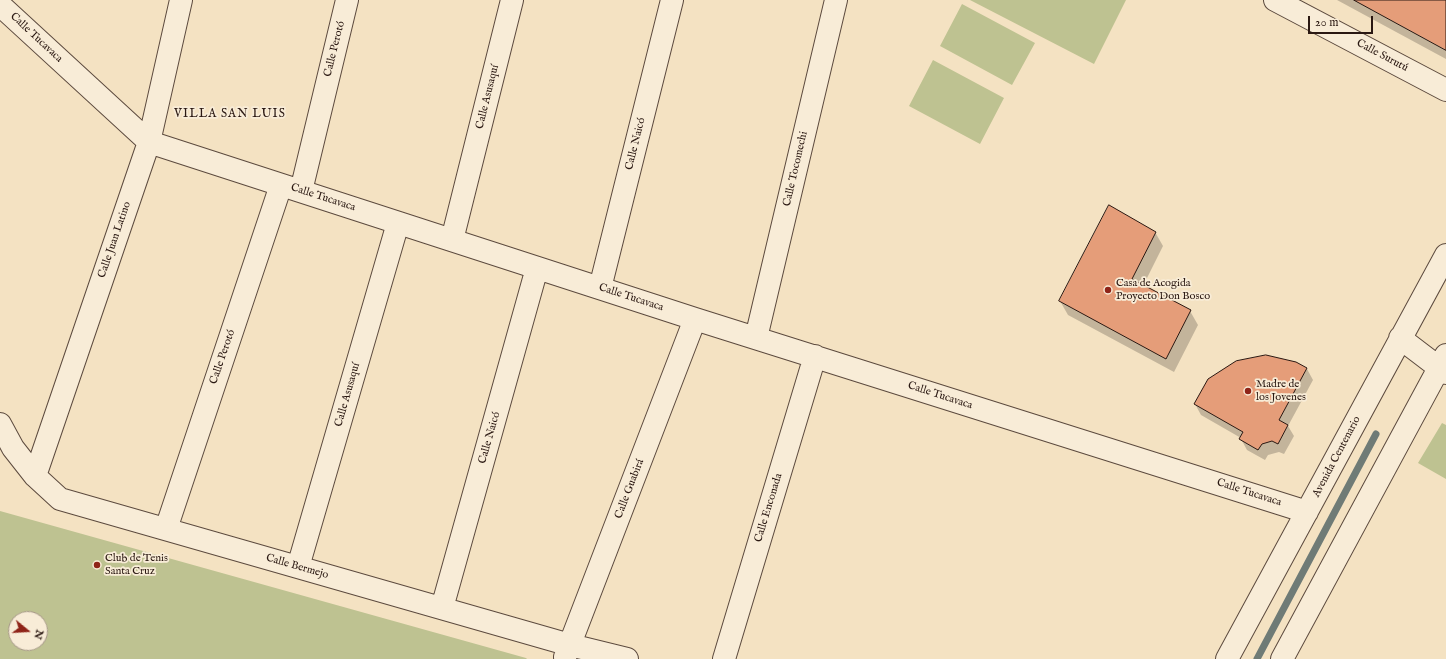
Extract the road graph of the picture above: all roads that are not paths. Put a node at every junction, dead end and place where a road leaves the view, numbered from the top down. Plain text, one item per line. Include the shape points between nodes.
1 (181, 0) edge
2 (347, 0) edge
3 (512, 0) edge
4 (672, 0) edge
5 (836, 0) edge
6 (1275, 0) edge
7 (0, 4) edge
8 (1446, 90) edge
9 (148, 142) junction
10 (291, 188) junction
11 (398, 223) junction
12 (452, 240) junction
13 (1446, 255) edge
14 (537, 268) junction
15 (600, 288) junction
16 (695, 318) junction
17 (756, 338) junction
18 (1400, 338) junction
19 (814, 356) junction
20 (1444, 365) edge
21 (0, 424) edge
22 (35, 476) junction
23 (1308, 512) junction
24 (166, 529) junction
25 (298, 567) junction
26 (442, 608) junction
27 (567, 652) edge
28 (627, 659) edge
29 (724, 659) edge
30 (1227, 659) edge
31 (1282, 659) edge

1 - 9 street, Calle Juan Latino
2 - 10 street, Calle Perotó
3 - 12 street, Calle Asusaquí
4 - 15 street, Calle Naicó
5 - 17 street, Calle Tocomechi
6 - 8 street, Calle Surutú
7 - 9 street, Calle Tucavaca
9 - 10 street, Calle Tucavaca
9 - 22 street, Calle Juan Latino
10 - 11 street, Calle Tucavaca
10 - 24 street, Calle Perotó
11 - 12 street, Calle Tucavaca
11 - 25 street, Calle Asusaquí
12 - 14 street, Calle Tucavaca
13 - 18 street, Avenida Centenario
14 - 15 street, Calle Tucavaca
14 - 26 street, Calle Naicó
15 - 16 street, Calle Tucavaca
16 - 17 street, Calle Tucavaca
16 - 27 street, Calle Guabirá
17 - 19 street, Calle Tucavaca
18 - 20 street
18 - 23 street, Avenida Centenario
19 - 23 street, Calle Tucavaca
19 - 29 street, Calle Enconada
20 - 31 street
21 - 22 street, Calle Bermejo via 12,448
22 - 24 street, Calle Bermejo via 60,499
23 - 30 street, Avenida Centenario
24 - 25 street, Calle Bermejo
25 - 26 street, Calle Bermejo
26 - 27 street, Calle Bermejo
27 - 28 street, Calle Bermejo

